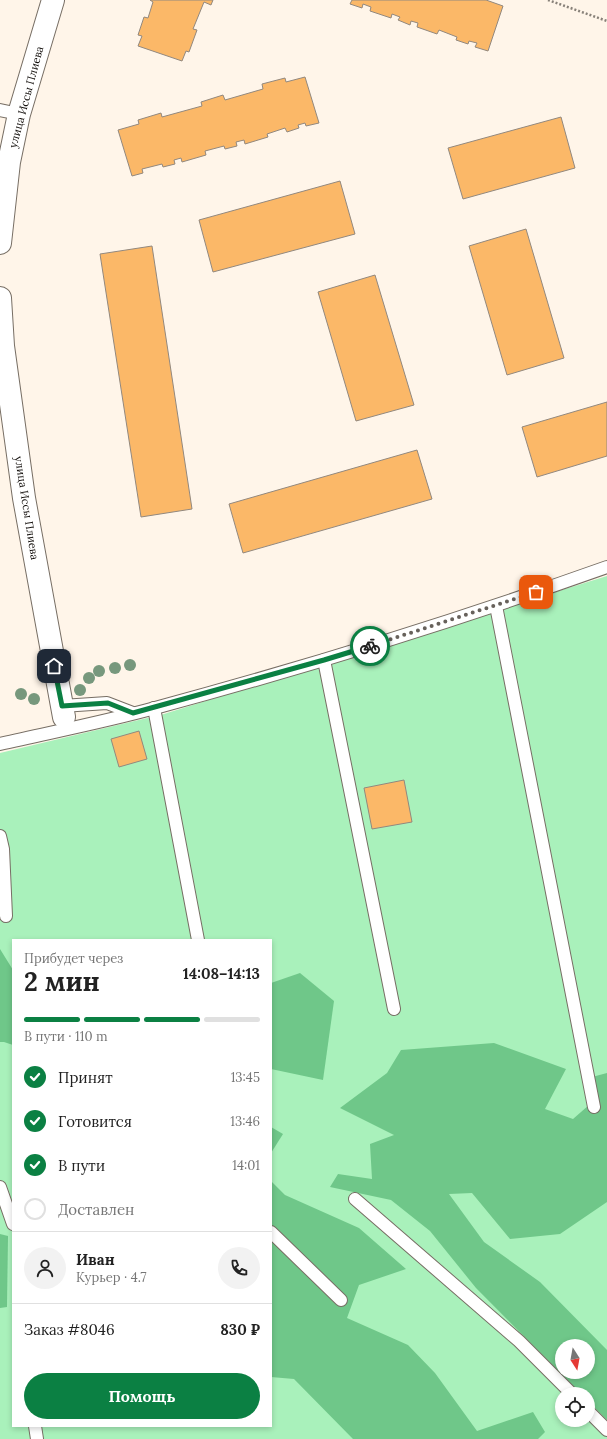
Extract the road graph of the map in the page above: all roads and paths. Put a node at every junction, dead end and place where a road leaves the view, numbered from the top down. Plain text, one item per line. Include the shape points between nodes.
1 (54, 0) edge
2 (548, 0) edge
3 (607, 20) edge
4 (9, 112) edge
5 (0, 243) edge
6 (0, 298) edge
7 (607, 567) edge
8 (496, 606) junction
9 (324, 660) junction
10 (154, 708) junction
11 (63, 711) joint
12 (133, 713) junction
13 (0, 744) edge
14 (0, 836) edge
15 (6, 916) dead end
16 (198, 939) edge
17 (394, 1009) dead end
18 (594, 1107) dead end
19 (0, 1187) edge
20 (355, 1199) dead end
21 (12, 1221) edge
22 (272, 1233) edge
23 (341, 1300) dead end
24 (565, 1387) edge
25 (595, 1418) edge
26 (35, 1427) edge
27 (607, 1430) edge
28 (37, 1439) edge

1 - 4 street, улица Иссы Плиева
2 - 3 path
4 - 5 street, улица Иссы Плиева via 9,162
6 - 11 street, улица Иссы Плиева via 2,346 24,498
7 - 8 lane
8 - 9 lane
8 - 18 lane
9 - 10 lane
9 - 17 lane
10 - 12 lane
10 - 16 lane
11 - 12 lane via 108,703
12 - 13 lane
14 - 15 lane via 3,849
19 - 21 lane
20 - 24 lane via 519,1341
22 - 23 lane
25 - 27 lane
26 - 28 lane

